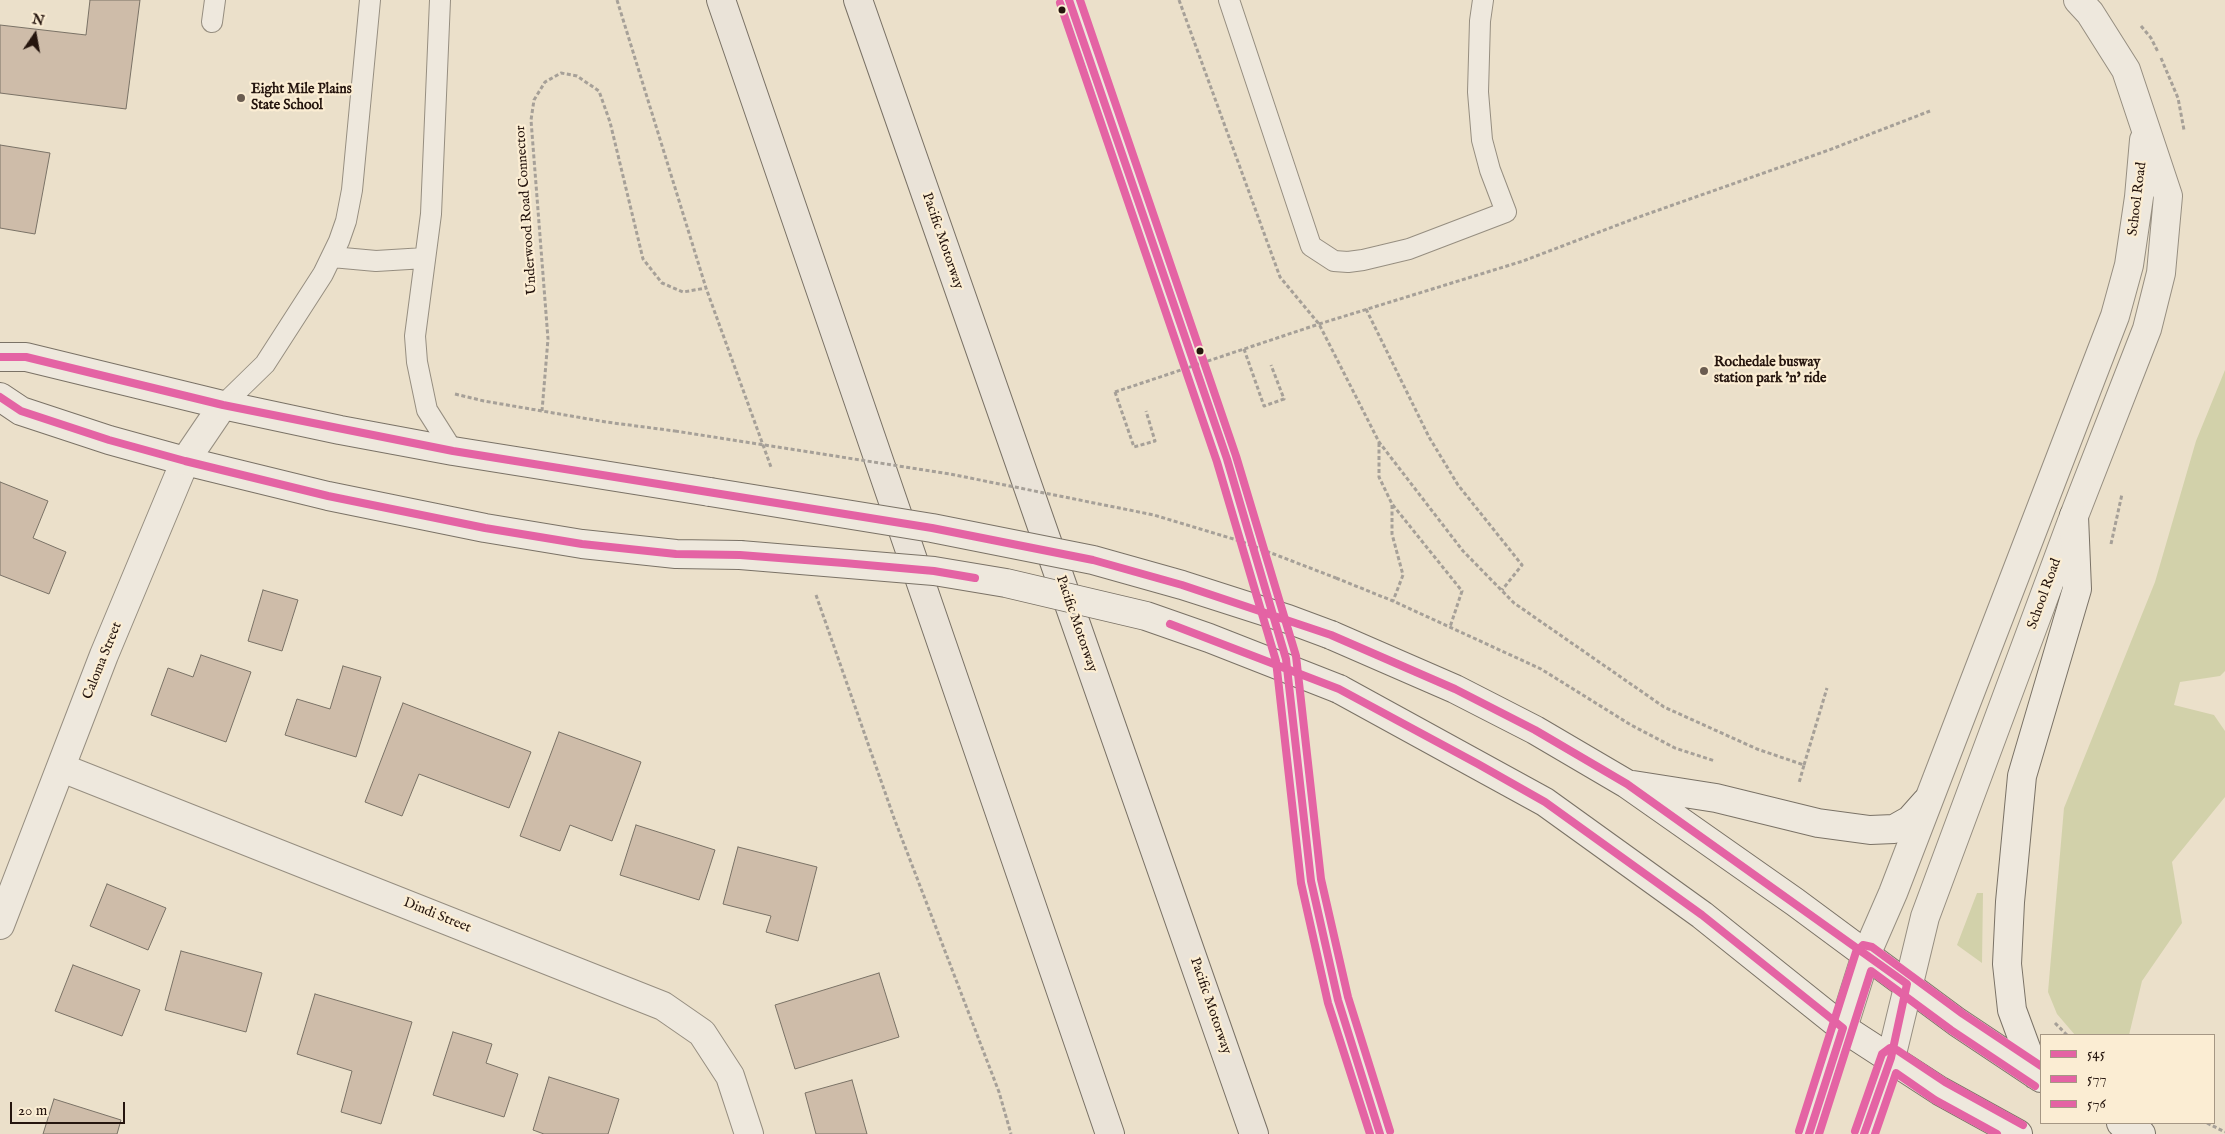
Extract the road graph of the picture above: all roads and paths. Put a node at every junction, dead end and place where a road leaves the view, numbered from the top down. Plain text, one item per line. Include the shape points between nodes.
1 (215, 0) edge
2 (370, 0) edge
3 (440, 0) edge
4 (721, 0) edge
5 (858, 0) edge
6 (1069, 0) edge
7 (1179, 0) edge
8 (1229, 0) edge
9 (1483, 0) edge
10 (2078, 0) edge
11 (212, 22) dead end
12 (1930, 111) dead end
13 (2145, 129) junction
14 (332, 257) junction
15 (425, 258) junction
16 (706, 288) dead end
17 (1366, 309) junction
18 (1319, 324) junction
19 (1244, 349) junction
20 (0, 357) edge
21 (1271, 364) dead end
22 (452, 393) dead end
23 (0, 397) edge
24 (223, 405) junction
25 (542, 411) junction
26 (1146, 411) dead end
27 (1379, 442) junction
28 (453, 451) junction
29 (185, 461) junction
30 (1392, 504) junction
31 (2074, 516) junction
32 (1502, 590) junction
33 (1393, 601) junction
34 (1450, 627) junction
35 (1827, 688) dead end
36 (1722, 764) dead end
37 (1804, 765) junction
38 (62, 768) junction
39 (1627, 784) junction
40 (1798, 789) dead end
41 (1926, 802) junction
42 (0, 926) edge
43 (1866, 955) junction
44 (1908, 984) junction
45 (1843, 1028) junction
46 (1891, 1058) junction
47 (2038, 1077) edge
48 (2123, 1124) edge
49 (2210, 1124) edge
50 (2225, 1132) edge
51 (749, 1134) edge
52 (1110, 1134) edge
53 (1254, 1134) edge
54 (1380, 1134) edge
55 (1809, 1134) edge
56 (1864, 1134) edge
57 (2018, 1134) edge
58 (2141, 1134) edge

1 - 11 lane
2 - 14 lane via 352,190 346,221
3 - 15 lane via 431,214
4 - 52 highway
5 - 53 highway, Pacific Motorway
6 - 54 lane via 1227,459 1286,659 1311,881 1338,1000
7 - 18 path via 1280,277
8 - 9 lane via 1311,246 1334,261 1363,260 1409,249 1506,212 1482,140 1478,92
10 - 13 main road, School Road via 2090,13 2126,70
12 - 17 path via 1523,261
13 - 31 main road, School Road via 2168,196 2161,273 2147,329
13 - 41 main road, School Road via 2129,265 2116,316
14 - 15 lane via 376,262
14 - 24 lane via 265,364
15 - 28 lane via 414,336 417,362 427,410
16 - 25 path, Underwood Road Connector via 683,292 662,283 644,259 610,122 598,91 577,76 561,73 545,82 534,100 530,120 548,339
17 - 18 path
17 - 32 path via 1429,437 1458,485 1522,565
18 - 19 path, bridge
18 - 27 path
19 - 21 path via 1264,406 1284,399
19 - 26 path, bridge via 1115,392 1134,447 1155,441
20 - 24 main road via 26,357
22 - 25 path
23 - 29 main road via 21,411
24 - 28 main road
24 - 29 main road, Caloma Street
25 - 33 path, bridge via 950,474 1154,515 1240,541
27 - 30 path via 1379,477
27 - 32 path via 1464,551
28 - 39 main road, bridge via 932,528 1093,560 1200,591 1331,635 1455,689 1535,730
29 - 38 main road, Caloma Street via 104,655
29 - 45 main road, bridge via 328,496 553,539 676,554 740,555 934,571 1006,583 1146,616 1339,689 1545,802 1702,915
30 - 33 path via 1392,534 1403,575
30 - 34 path via 1462,591
31 - 44 main road, School Road via 1925,918
31 - 47 main road via 2077,589 2022,776 2010,902 2007,964 2012,1010
32 - 37 path via 1514,603 1664,707 1757,749
33 - 34 path
34 - 36 path via 1541,670 1675,748
35 - 37 path
37 - 40 path
38 - 42 main road, Caloma Street
38 - 51 main road, Dindi Street via 663,1006 702,1033 730,1076
39 - 41 main road via 1716,798 1818,823 1870,830 1894,829 1910,820
39 - 43 main road
41 - 43 main road, School Road
43 - 44 main road
43 - 45 main road, School Road
44 - 46 main road, School Road
44 - 47 main road
45 - 46 main road
45 - 55 lane
46 - 56 lane
46 - 57 main road via 1940,1092
48 - 58 main road
49 - 50 path

